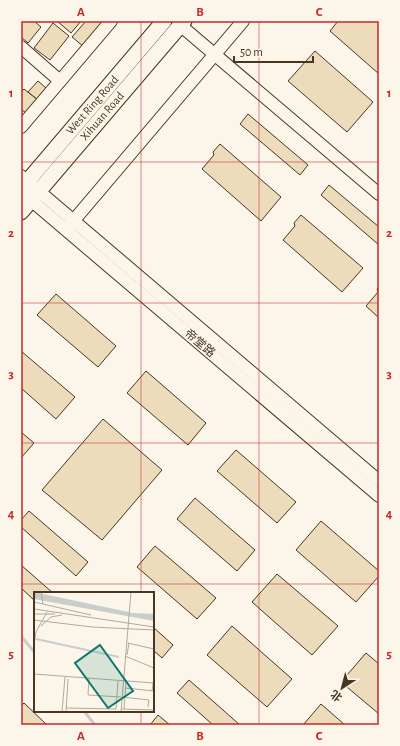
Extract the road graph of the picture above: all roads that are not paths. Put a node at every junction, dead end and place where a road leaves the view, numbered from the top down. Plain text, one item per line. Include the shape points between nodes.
1 (111, 21) edge
2 (164, 21) edge
3 (243, 21) edge
4 (182, 23) edge
5 (21, 47) edge
6 (215, 54) junction
7 (60, 81) junction
8 (21, 127) edge
9 (27, 188) edge
10 (379, 194) edge
11 (21, 212) edge
12 (70, 225) junction
13 (374, 478) edge
14 (379, 496) edge

1 - 7 street
2 - 9 main road, West Ring Road
3 - 6 street
4 - 6 street
4 - 9 main road, Xihuan Road
5 - 7 street
6 - 10 street
6 - 12 street
7 - 8 street
9 - 11 main road, Xihuan Road
9 - 12 street, 帝堂路
12 - 13 street, 帝堂路
13 - 14 street, 帝堂路

